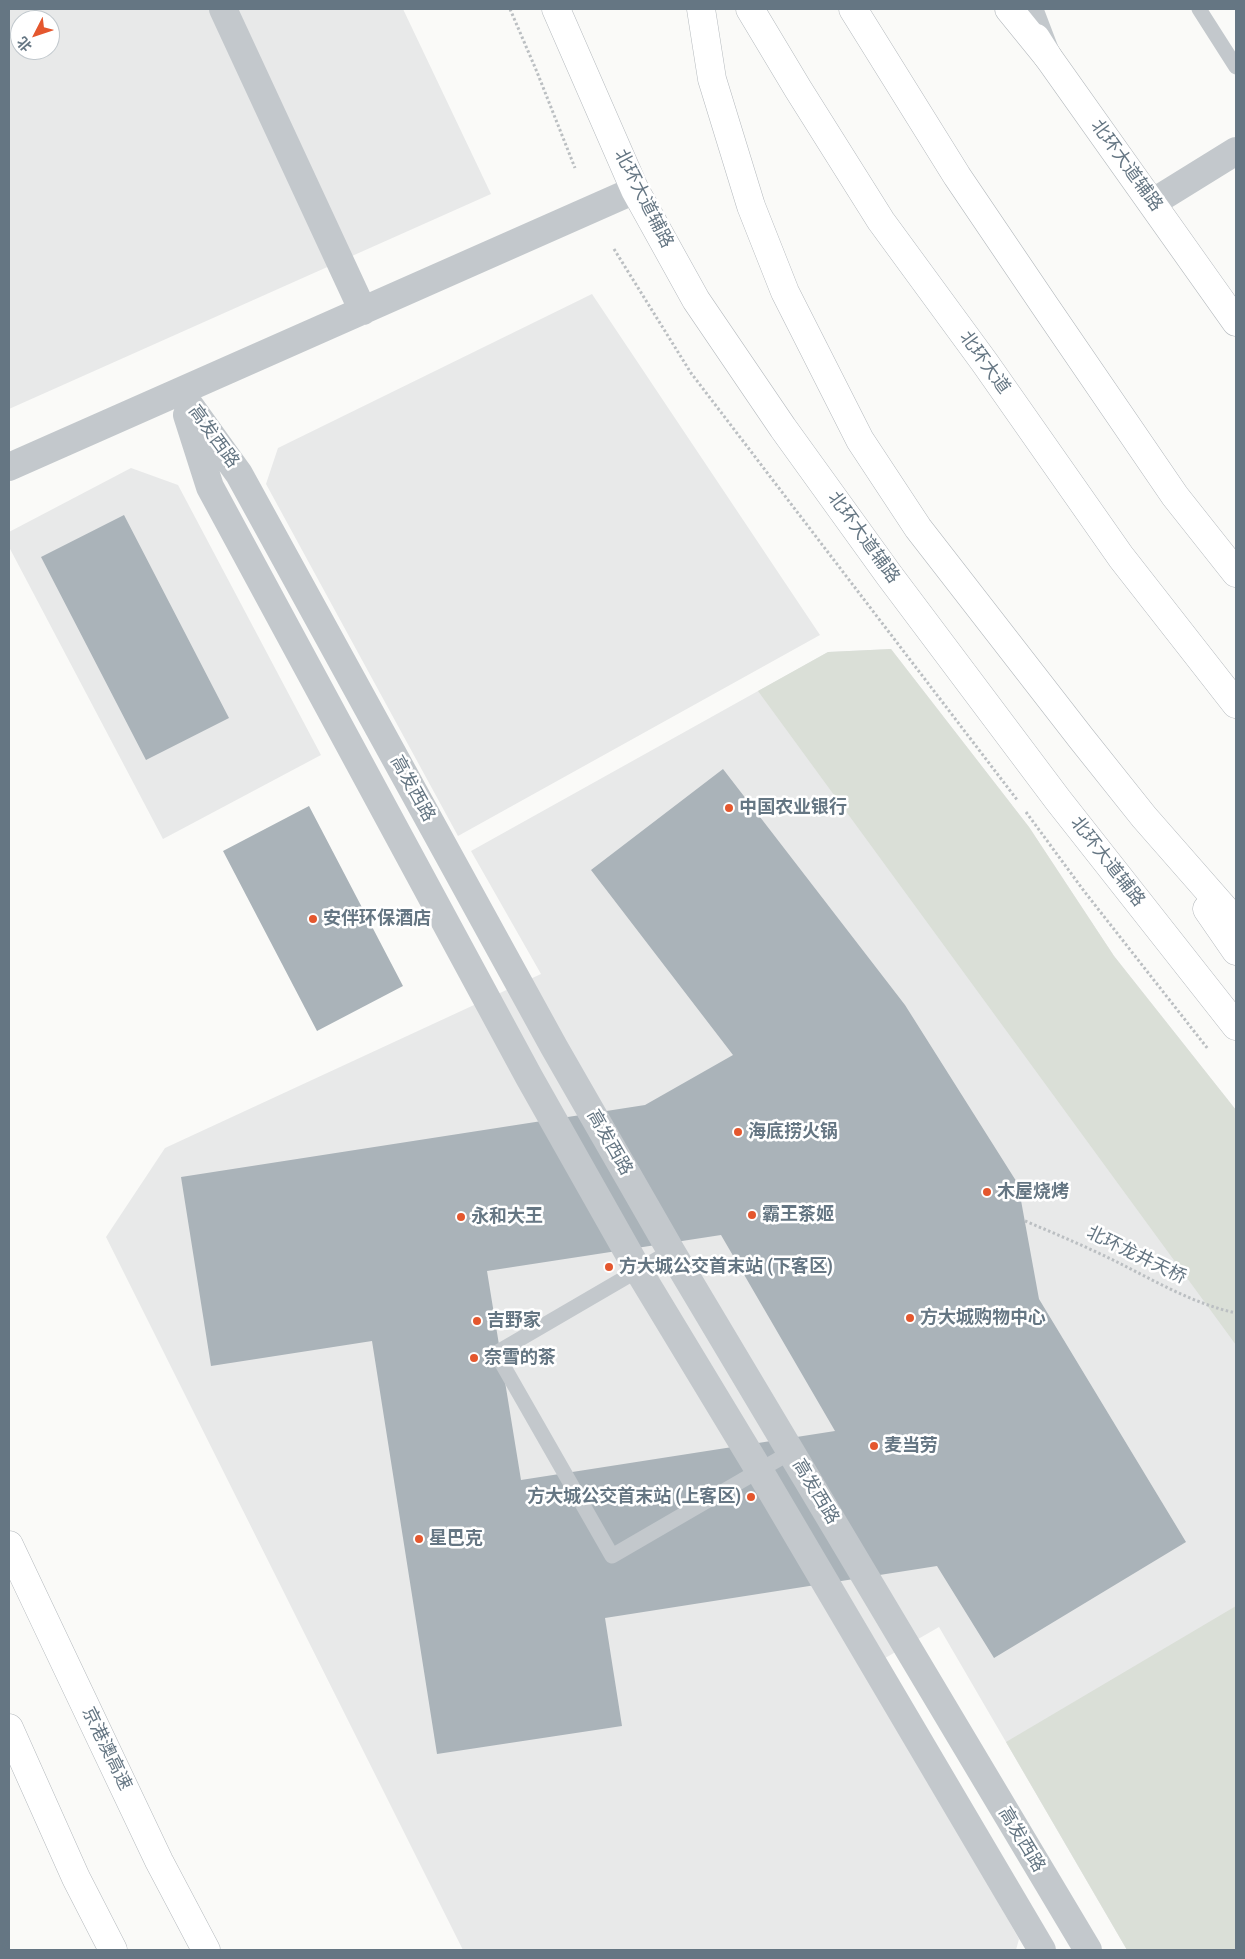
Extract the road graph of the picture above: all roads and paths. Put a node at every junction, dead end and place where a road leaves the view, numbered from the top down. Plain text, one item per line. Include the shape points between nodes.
1 (223, 9) edge
2 (510, 9) edge
3 (556, 9) edge
4 (701, 9) edge
5 (750, 9) edge
6 (853, 9) edge
7 (1009, 9) edge
8 (1018, 9) edge
9 (1029, 9) edge
10 (1199, 9) edge
11 (1048, 57) junction
12 (1236, 67) edge
13 (1236, 151) edge
14 (574, 168) dead end
15 (635, 190) junction
16 (1152, 203) junction
17 (614, 249) dead end
18 (363, 312) junction
19 (1236, 322) edge
20 (180, 392) junction
21 (9, 467) edge
22 (1236, 573) edge
23 (1236, 704) edge
24 (1144, 817) junction
25 (1236, 922) edge
26 (1236, 951) edge
27 (1236, 1026) edge
28 (1208, 1049) dead end
29 (1025, 1221) dead end
30 (672, 1251) junction
31 (638, 1270) junction
32 (1236, 1313) edge
33 (791, 1452) junction
34 (759, 1470) junction
35 (9, 1545) edge
36 (9, 1728) edge
37 (113, 1950) edge
38 (206, 1950) edge
39 (1042, 1950) edge
40 (1088, 1950) edge

1 - 18 street
2 - 14 path
3 - 15 main road, 北环大道辅路
4 - 24 main road via 712,79 751,206 784,292 860,440 918,528
5 - 23 main road, 北环大道 via 881,221 1121,557
6 - 22 main road via 957,176 1045,306 1175,496
7 - 11 main road
8 - 11 main road, 北环大道辅路
9 - 11 street
10 - 12 lane
11 - 16 main road, 北环大道辅路
13 - 16 street
15 - 18 street
15 - 27 main road, 北环大道辅路 via 696,300 783,428 1058,800
16 - 19 main road, 北环大道辅路
17 - 28 path via 691,373 1084,891
18 - 20 street
20 - 21 street
20 - 30 street, 高发西路 via 240,474 550,1038
20 - 31 street, 高发西路 via 210,488 528,1077
24 - 25 main road
24 - 26 main road
29 - 32 path, 北环龙井天桥 via 1084,1245 1176,1292
30 - 31 lane
30 - 33 street, 高发西路
31 - 34 street, 高发西路
31 - 34 lane via 496,1353 612,1556
33 - 34 lane
33 - 40 street, 高发西路
34 - 39 street, 高发西路
35 - 38 main road, 京港澳高速 via 159,1861
36 - 37 main road via 76,1878

